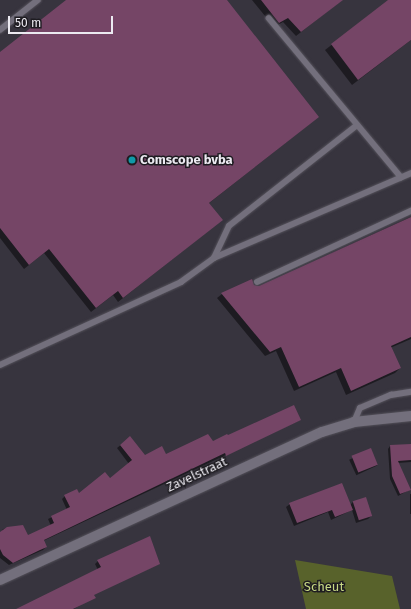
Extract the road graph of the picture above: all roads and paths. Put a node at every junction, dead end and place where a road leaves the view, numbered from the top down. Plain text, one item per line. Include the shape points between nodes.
1 (38, 0) edge
2 (269, 18) dead end
3 (0, 30) edge
4 (356, 126) junction
5 (411, 173) edge
6 (401, 177) junction
7 (411, 211) edge
8 (214, 258) junction
9 (258, 282) dead end
10 (0, 365) edge
11 (411, 392) edge
12 (411, 416) edge
13 (354, 422) junction
14 (0, 580) edge

1 - 3 lane
2 - 4 lane
4 - 6 lane
4 - 8 lane via 229,226
5 - 6 lane
6 - 8 lane
7 - 9 lane
8 - 10 lane via 181,282
11 - 13 lane via 391,395 360,408
12 - 13 street, Zavelstraat
13 - 14 street, Zavelstraat via 322,432

